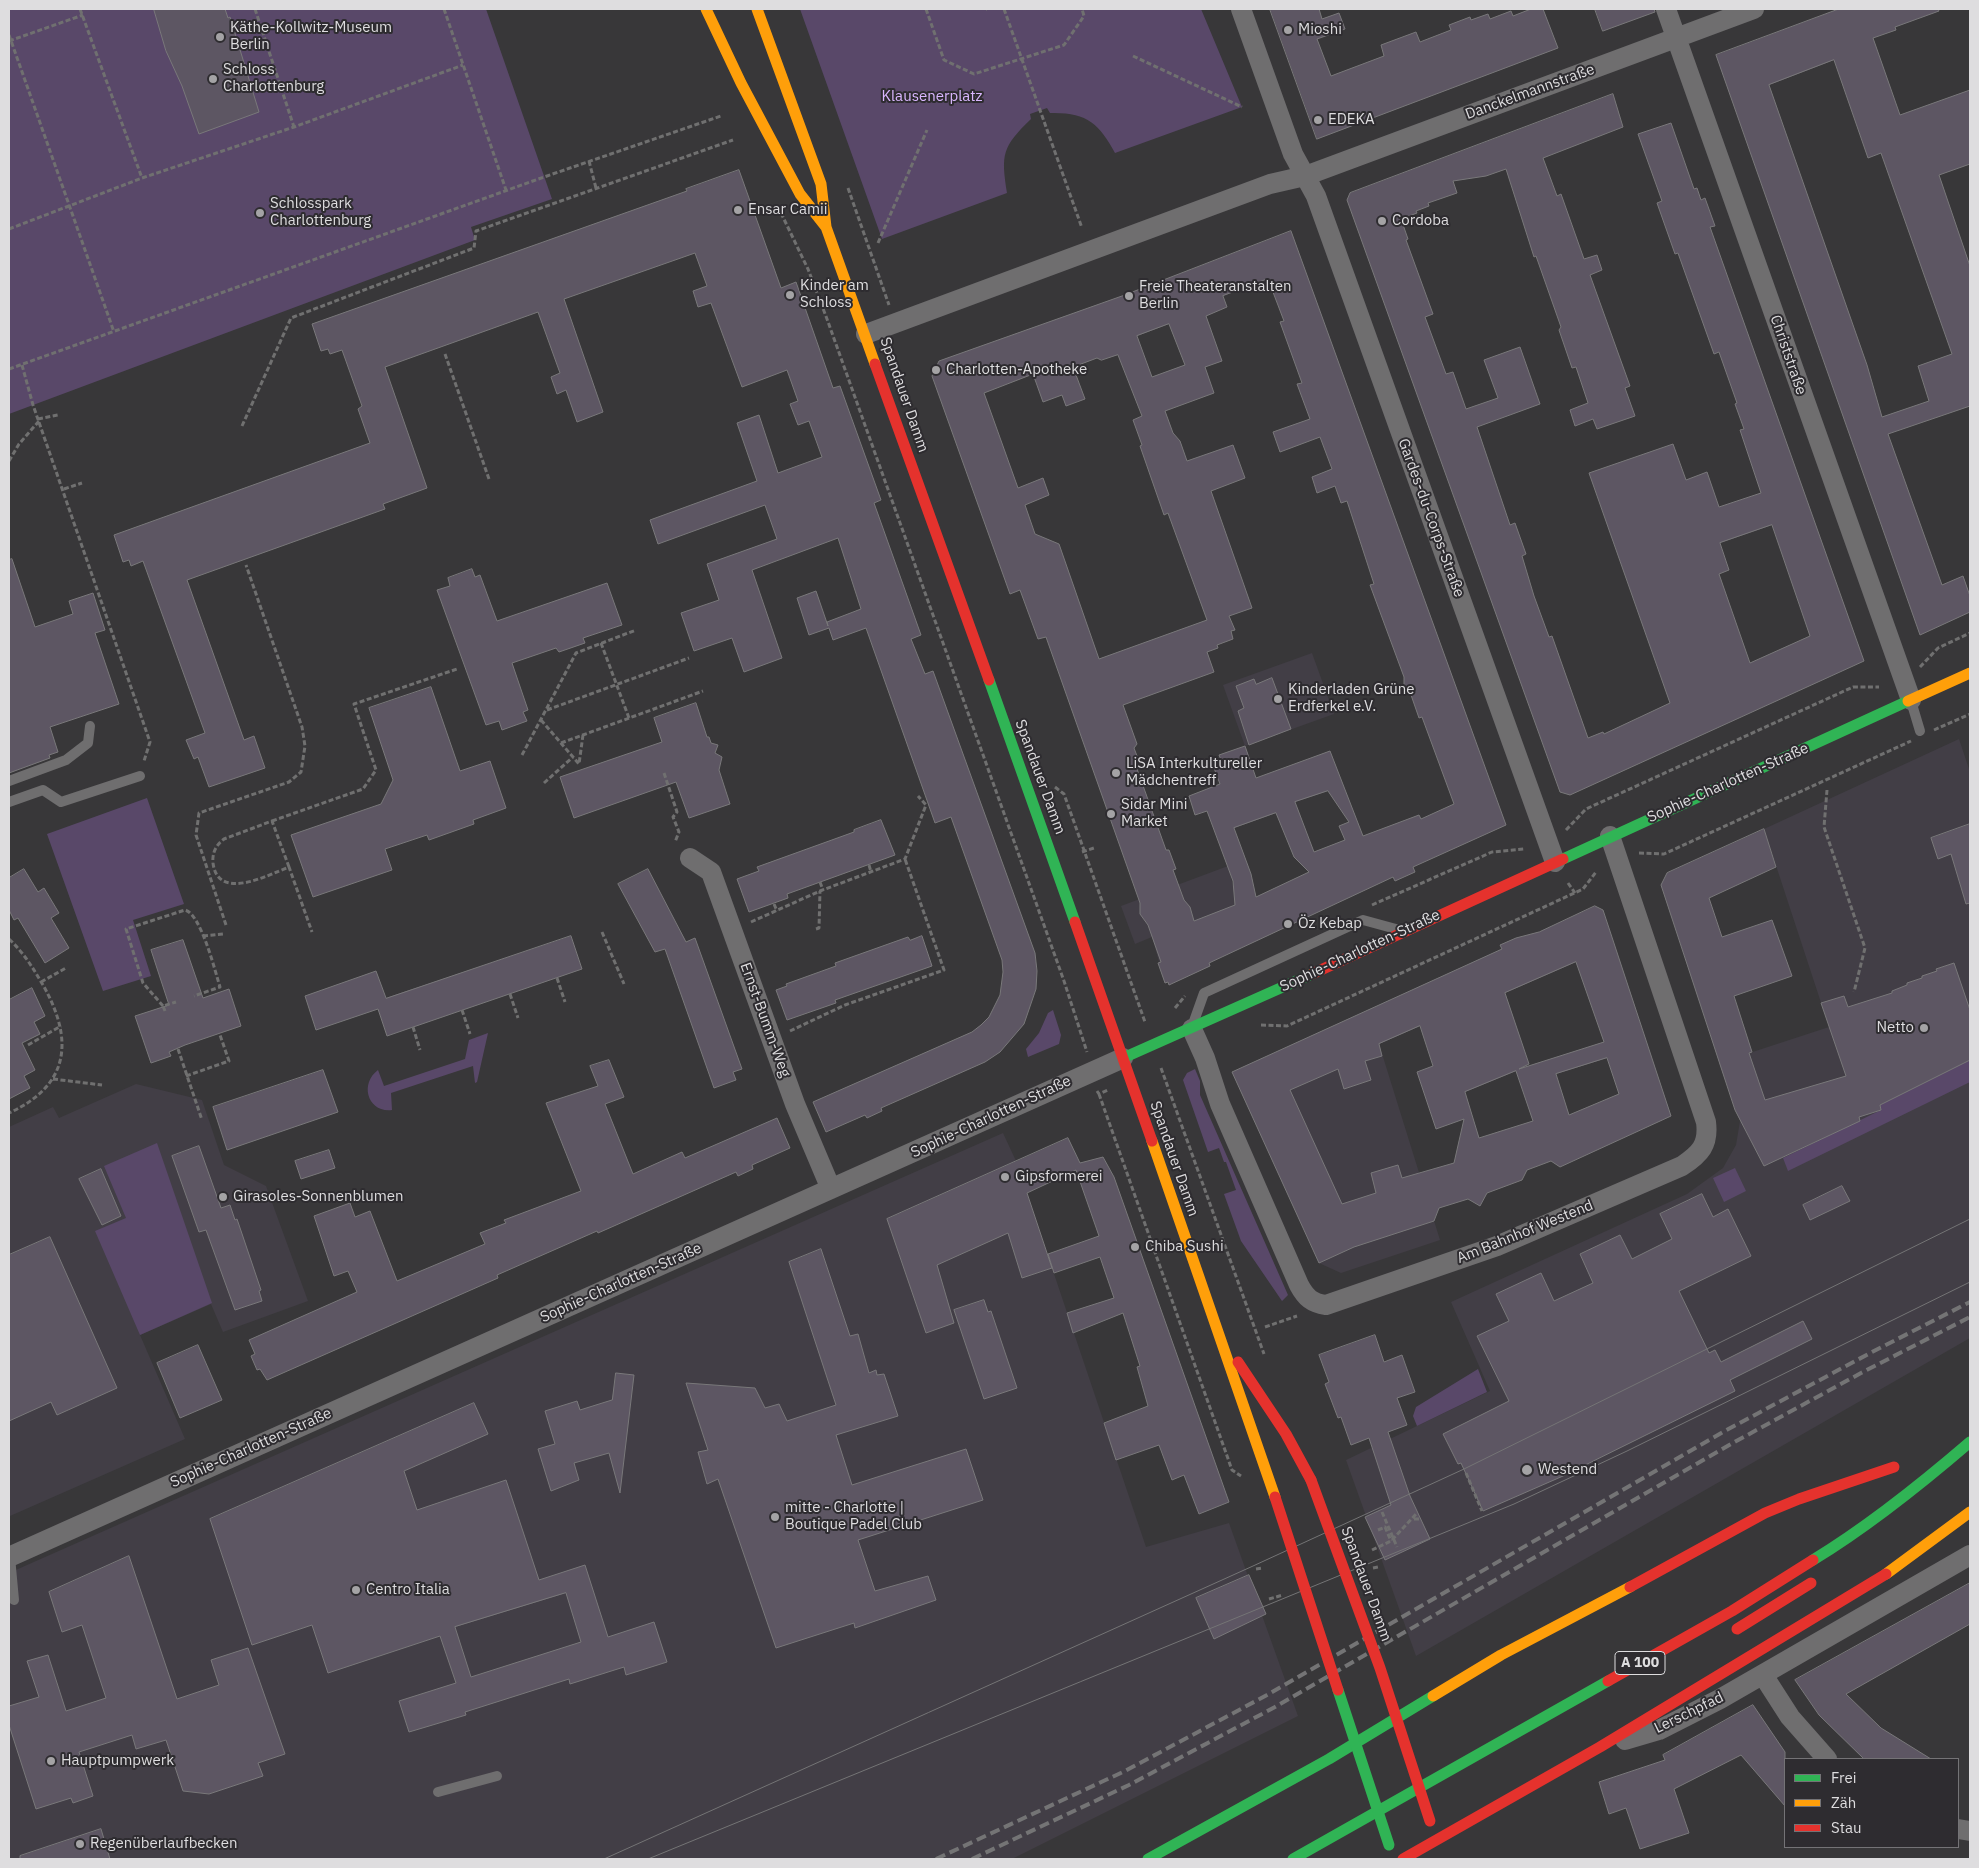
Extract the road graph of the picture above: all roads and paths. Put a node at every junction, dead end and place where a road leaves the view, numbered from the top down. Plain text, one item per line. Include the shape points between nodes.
1 (80, 9) edge
2 (255, 9) edge
3 (444, 9) edge
4 (706, 9) edge
5 (757, 9) edge
6 (926, 9) edge
7 (1004, 9) edge
8 (1082, 9) edge
9 (1241, 9) edge
10 (1666, 9) edge
11 (1754, 9) edge
12 (83, 15) junction
13 (260, 23) junction
14 (233, 32) dead end
15 (9, 35) edge
16 (1676, 38) junction
17 (10, 41) edge
18 (1133, 56) dead end
19 (1022, 59) junction
20 (463, 65) junction
21 (1242, 107) dead end
22 (720, 116) dead end
23 (294, 127) junction
24 (927, 130) dead end
25 (733, 140) dead end
26 (588, 161) junction
27 (1305, 176) junction
28 (142, 178) junction
29 (596, 188) junction
30 (506, 190) junction
31 (69, 204) junction
32 (778, 208) dead end
33 (826, 226) junction
34 (1082, 228) dead end
35 (9, 229) edge
36 (878, 243) dead end
37 (114, 332) junction
38 (866, 334) junction
39 (445, 354) dead end
40 (22, 364) junction
41 (9, 369) edge
42 (58, 414) dead end
43 (39, 420) junction
44 (242, 426) dead end
45 (9, 461) edge
46 (489, 479) dead end
47 (82, 483) dead end
48 (64, 489) junction
49 (246, 565) dead end
50 (636, 630) dead end
51 (1970, 633) edge
52 (601, 643) junction
53 (689, 658) dead end
54 (457, 669) dead end
55 (1970, 673) edge
56 (1914, 674) dead end
57 (616, 684) junction
58 (1884, 687) dead end
59 (703, 691) dead end
60 (1911, 700) junction
61 (546, 710) junction
62 (1970, 714) edge
63 (629, 718) junction
64 (541, 720) junction
65 (90, 726) dead end
66 (1925, 732) joint
67 (583, 735) junction
68 (1913, 740) dead end
69 (561, 743) junction
70 (522, 755) dead end
71 (573, 757) junction
72 (664, 773) dead end
73 (140, 776) joint
74 (9, 781) edge
75 (544, 783) dead end
76 (1827, 790) dead end
77 (1064, 794) dead end
78 (918, 796) dead end
79 (9, 802) edge
80 (272, 821) junction
81 (1561, 834) dead end
82 (1610, 836) junction
83 (675, 842) dead end
84 (1094, 848) dead end
85 (1083, 851) junction
86 (1634, 852) dead end
87 (690, 858) dead end
88 (905, 859) junction
89 (1555, 862) junction
90 (869, 865) dead end
91 (289, 868) junction
92 (1599, 868) dead end
93 (871, 872) junction
94 (820, 882) dead end
95 (821, 891) junction
96 (774, 904) dead end
97 (776, 911) junction
98 (226, 925) dead end
99 (744, 926) dead end
100 (816, 929) dead end
101 (1404, 931) junction
102 (312, 932) dead end
103 (602, 932) dead end
104 (224, 934) dead end
105 (203, 936) junction
106 (9, 940) edge
107 (66, 968) dead end
108 (557, 978) dead end
109 (41, 982) junction
110 (624, 984) dead end
111 (1854, 992) dead end
112 (1135, 993) dead end
113 (510, 994) dead end
114 (194, 996) dead end
115 (176, 1002) dead end
116 (565, 1002) dead end
117 (462, 1010) dead end
118 (518, 1018) dead end
119 (1078, 1024) dead end
120 (1254, 1025) dead end
121 (61, 1026) junction
122 (413, 1027) dead end
123 (1192, 1029) junction
124 (470, 1034) dead end
125 (782, 1034) dead end
126 (220, 1035) dead end
127 (28, 1046) dead end
128 (178, 1049) dead end
129 (420, 1050) dead end
130 (1123, 1058) junction
131 (186, 1076) junction
132 (53, 1079) junction
133 (102, 1085) dead end
134 (1168, 1087) dead end
135 (9, 1113) edge
136 (202, 1120) dead end
137 (1107, 1120) dead end
138 (831, 1189) junction
139 (1300, 1315) dead end
140 (1265, 1327) dead end
141 (1221, 1339) junction
142 (1265, 1358) dead end
143 (1970, 1442) edge
144 (1894, 1467) dead end
145 (1466, 1473) dead end
146 (1246, 1479) dead end
147 (1482, 1511) dead end
148 (1382, 1512) dead end
149 (1970, 1512) edge
150 (1418, 1513) dead end
151 (1413, 1518) junction
152 (1420, 1519) dead end
153 (1388, 1526) junction
154 (1391, 1540) junction
155 (1397, 1547) dead end
156 (1372, 1550) dead end
157 (1970, 1555) edge
158 (9, 1557) edge
159 (1264, 1568) dead end
160 (1256, 1570) dead end
161 (1820, 1576) dead end
162 (1276, 1597) dead end
163 (1269, 1599) dead end
164 (14, 1600) dead end
165 (1723, 1637) dead end
166 (1763, 1675) junction
167 (1397, 1718) junction
168 (1357, 1742) junction
169 (1600, 1747) junction
170 (1826, 1758) edge
171 (497, 1776) dead end
172 (438, 1792) dead end
173 (1431, 1801) dead end
174 (1414, 1811) dead end
175 (1397, 1821) dead end
176 (1371, 1835) dead end
177 (1438, 1846) junction
178 (1148, 1859) edge
179 (1293, 1859) edge
180 (1393, 1859) edge
181 (1403, 1859) edge

1 - 12 path
2 - 13 path
3 - 20 path
4 - 33 main road, Spandauer Damm via 800,194
5 - 33 main road, Spandauer Damm via 821,184
6 - 19 path via 944,60 974,74
7 - 19 path
8 - 19 path via 1084,16 1064,45
9 - 27 street
10 - 16 street, Christstraße
11 - 16 street, Danckelmannstraße
12 - 17 path
12 - 28 path
13 - 14 path
13 - 23 path
15 - 17 path
16 - 27 street, Danckelmannstraße
16 - 60 street, Christstraße
17 - 31 path
18 - 21 path
19 - 34 path
20 - 23 path
20 - 30 path
22 - 26 path
23 - 28 path
24 - 36 path
25 - 29 path
26 - 29 path
26 - 30 path
27 - 38 street via 1270,184
27 - 89 street, Gardes-du-Corps-Straße via 1319,204
28 - 31 path
29 - 44 path via 476,231 474,248 291,318
30 - 37 path
31 - 35 path
31 - 37 path
32 - 119 path via 808,269 827,319
33 - 38 main road, Spandauer Damm
37 - 40 path
38 - 130 main road, Spandauer Damm
39 - 46 path
40 - 41 path
40 - 43 path
42 - 43 path
43 - 45 path
43 - 48 path
47 - 48 path
48 - 73 path via 150,742
49 - 98 path via 302,727 305,746 301,772 289,782 199,813 196,835
50 - 52 path
51 - 56 path via 1938,648
52 - 57 path
52 - 61 path via 576,653
53 - 57 path
54 - 80 path via 354,704 376,770 367,785
55 - 60 main road, Sophie-Charlotten-Straße
57 - 61 path
57 - 63 path
58 - 81 path via 1853,687 1656,776 1586,809
59 - 63 path
60 - 66 lane
60 - 82 main road, Sophie-Charlotten-Straße
61 - 64 path
62 - 66 path
63 - 67 path
64 - 69 path
64 - 70 path
65 - 74 lane via 88,743 68,758
67 - 69 path
67 - 71 path via 579,764
68 - 86 path via 1664,854
69 - 71 path
71 - 75 path
72 - 83 path via 677,812 673,816 678,832
73 - 79 lane via 61,802 43,790
76 - 111 path via 1824,827 1865,948
77 - 85 path
78 - 88 path via 926,805
80 - 91 path
80 - 91 path via 221,842 213,856 216,872 228,882 240,884
82 - 89 main road, Sophie-Charlotten-Straße
82 - 123 street, Am Bahnhof Westend via 1706,1122 1706,1143 1698,1155 1682,1166 1497,1246 1326,1305 1315,1304 1299,1285 1220,1104
84 - 85 path
85 - 112 path
87 - 138 street, Ernst-Bumm-Weg via 711,872 794,1104
88 - 93 path
88 - 125 path via 944,970 845,1005
89 - 101 main road, Sophie-Charlotten-Straße
90 - 93 path
91 - 102 path
92 - 120 path via 1583,889 1428,962 1287,1026
93 - 95 path
94 - 95 path
95 - 97 path
95 - 100 path via 819,928
96 - 97 path
97 - 99 path
101 - 123 main road, Sophie-Charlotten-Straße
101 - 123 lane via 1363,920 1274,960 1204,993
103 - 110 path
104 - 105 path
105 - 114 path via 220,987
105 - 115 path via 198,921 185,910 126,930 143,983 164,1008
106 - 109 path via 29,961
107 - 109 path
108 - 116 path
109 - 121 path
113 - 118 path
117 - 124 path
121 - 127 path
121 - 132 path via 62,1053
122 - 129 path
123 - 130 main road, Sophie-Charlotten-Straße
126 - 131 path via 229,1061
128 - 131 path
130 - 138 street, Sophie-Charlotten-Straße
130 - 141 main road, Spandauer Damm
131 - 136 path
132 - 133 path
132 - 135 path via 42,1094
134 - 142 path
137 - 146 path via 1232,1470
138 - 158 street, Sophie-Charlotten-Straße
139 - 140 path
141 - 167 main road, Spandauer Damm, bridge via 1299,1454
141 - 168 main road, Spandauer Damm, bridge
143 - 179 main road, A 100 via 1840,1544 1740,1606
144 - 167 main road via 1765,1513 1501,1655
145 - 147 path
148 - 153 path
149 - 169 main road via 1898,1567
150 - 151 path
151 - 152 path
151 - 154 path
153 - 154 path via 1383,1528 1378,1530 1385,1527 1388,1534
153 - 155 path
154 - 156 path
157 - 166 street, Lerschpfad
158 - 164 lane
159 - 160 path
161 - 165 main road
162 - 163 path
166 - 169 street, Lerschpfad via 1659,1730
166 - 170 street via 1790,1716
167 - 168 main road
167 - 177 main road, Spandauer Damm, bridge
168 - 178 main road
168 - 180 main road, Spandauer Damm, bridge
169 - 177 main road, Lerschpfad
171 - 172 lane
173 - 174 main road
175 - 176 main road
177 - 181 main road, Lerschpfad

